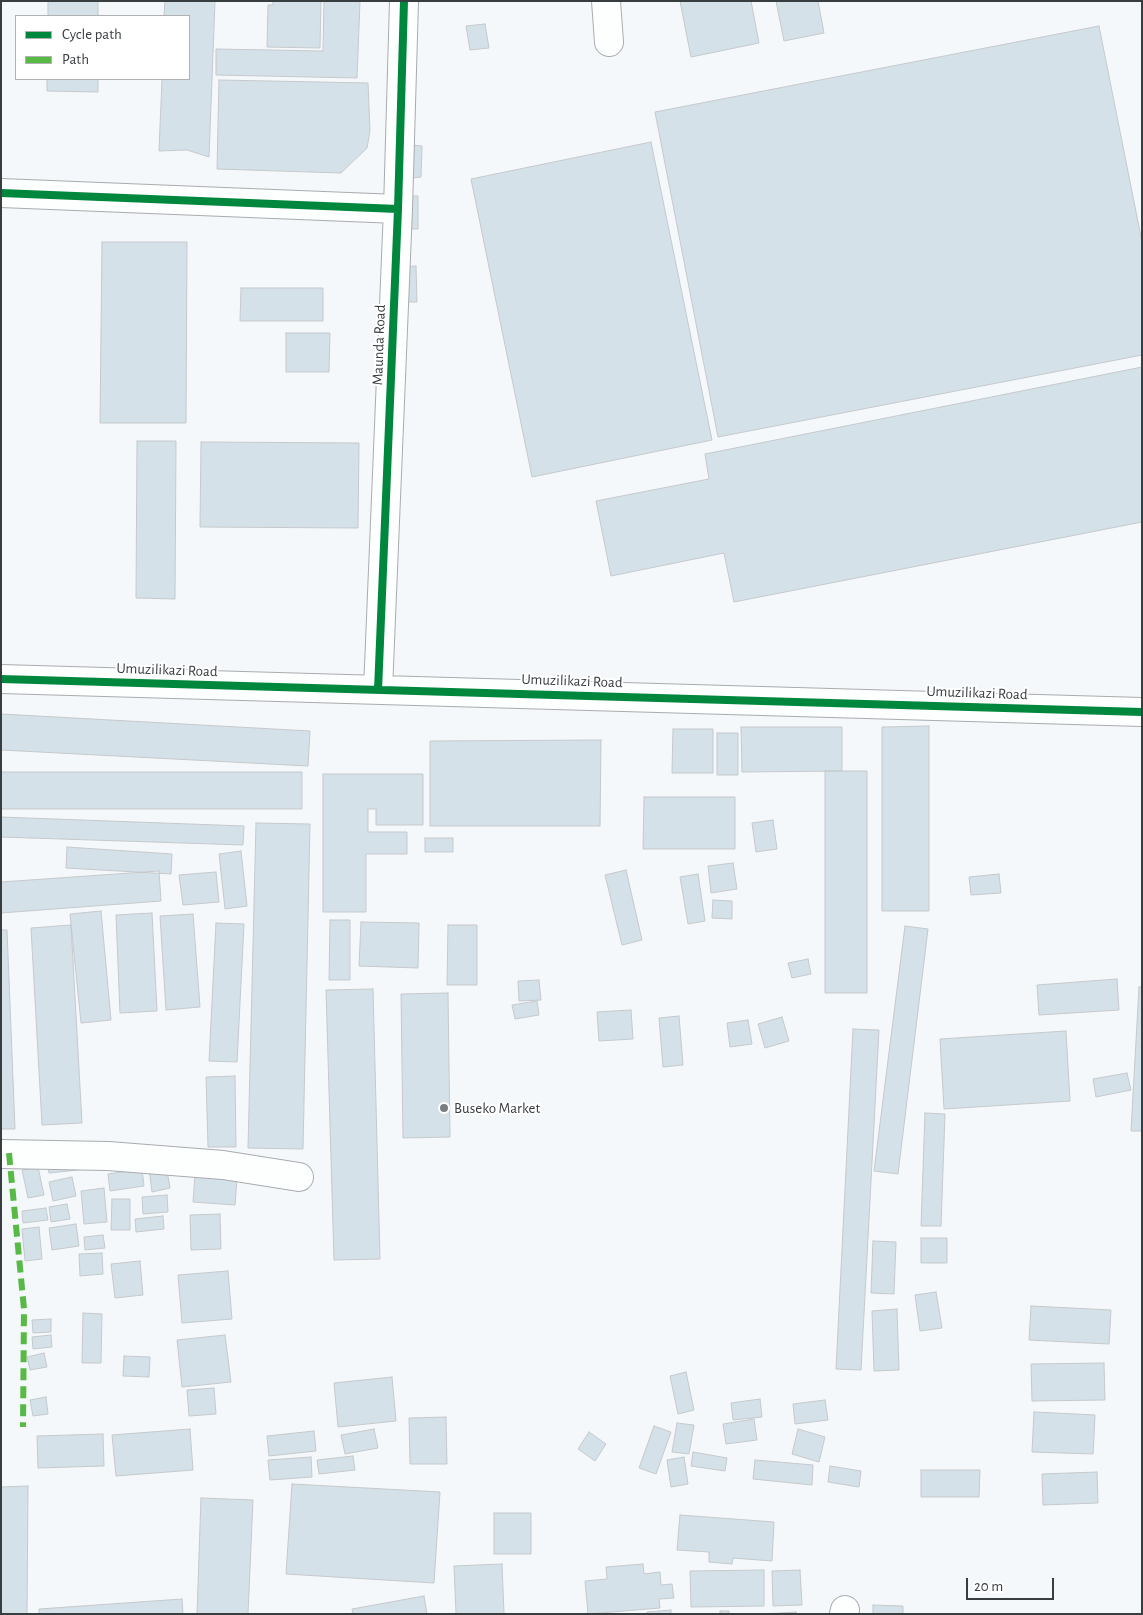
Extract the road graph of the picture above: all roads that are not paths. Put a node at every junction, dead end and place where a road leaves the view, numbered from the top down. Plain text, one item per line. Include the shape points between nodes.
1 (404, 1) edge
2 (606, 1) edge
3 (608, 42) dead end
4 (1, 193) edge
5 (398, 209) junction
6 (1, 678) edge
7 (378, 690) junction
8 (1142, 712) edge
9 (1, 1154) edge
10 (299, 1177) dead end

1 - 5 street, Maunda Road
2 - 3 street
4 - 5 street
5 - 7 street, Maunda Road
6 - 7 street, Umuzilikazi Road
7 - 8 street, Umuzilikazi Road
9 - 10 street via 108,1156 223,1165

